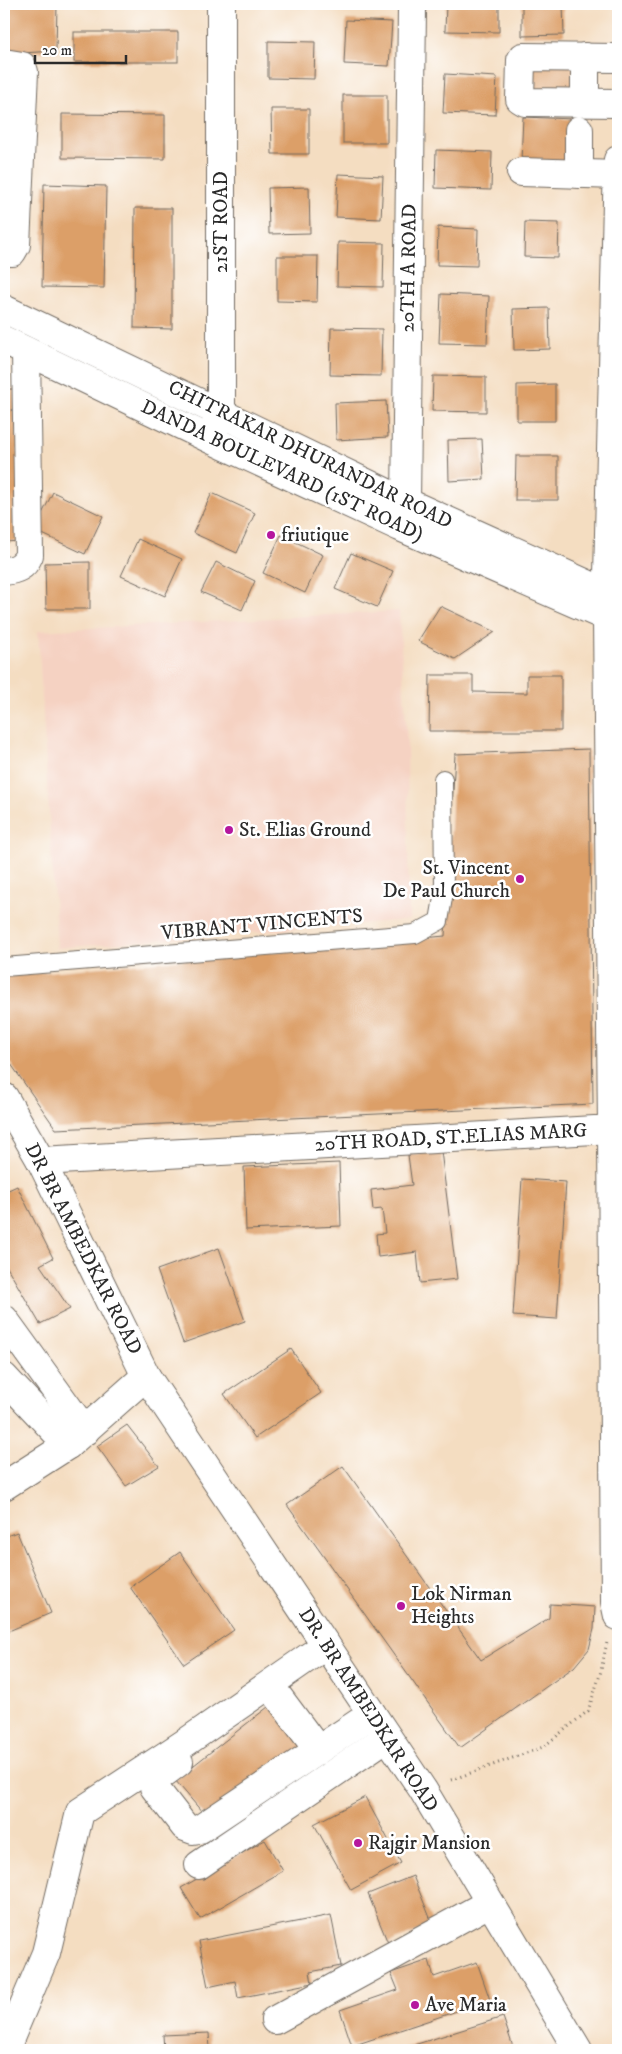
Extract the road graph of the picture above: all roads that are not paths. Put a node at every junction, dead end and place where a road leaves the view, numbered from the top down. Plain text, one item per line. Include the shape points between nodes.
1 (221, 4) edge
2 (412, 9) dead end
3 (585, 57) junction
4 (618, 58) edge
5 (4, 63) edge
6 (585, 102) junction
7 (618, 103) edge
8 (579, 130) dead end
9 (618, 160) edge
10 (521, 172) dead end
11 (578, 174) junction
12 (618, 175) edge
13 (4, 252) edge
14 (4, 308) edge
15 (15, 345) edge
16 (15, 383) edge
17 (220, 412) junction
18 (210, 439) junction
19 (403, 515) junction
20 (4, 571) edge
21 (613, 608) edge
22 (443, 779) dead end
23 (4, 967) edge
24 (4, 1097) edge
25 (612, 1129) junction
26 (41, 1161) junction
27 (4, 1319) edge
28 (146, 1376) junction
29 (4, 1377) edge
30 (77, 1438) junction
31 (4, 1486) edge
32 (617, 1609) edge
33 (329, 1650) junction
34 (277, 1694) junction
35 (372, 1714) junction
36 (387, 1737) junction
37 (318, 1750) junction
38 (199, 1865) dead end
39 (489, 1903) junction
40 (275, 2020) dead end
41 (5, 2050) edge
42 (578, 2050) edge

1 - 17 street, 21ST ROAD
2 - 19 street, 20TH A ROAD
3 - 4 street
3 - 6 street
3 - 6 street via 523,57 520,99 523,102
5 - 13 street via 19,64 24,72 16,245 12,252
6 - 7 street
8 - 11 street
9 - 12 street, 20TH ROAD, ST.ELIAS MARG
10 - 11 street
11 - 12 street
12 - 21 street, 20TH ROAD, ST.ELIAS MARG
14 - 17 street, CHITRAKAR DHURANDAR ROAD
15 - 16 street
15 - 18 street, DANDA BOULEVARD (1ST ROAD)
16 - 20 street via 29,555 20,567
17 - 18 street, 21ST ROAD
17 - 19 street, CHITRAKAR DHURANDAR ROAD
18 - 19 street, DANDA BOULEVARD (1ST ROAD)
19 - 21 street, CHITRAKAR DHURANDAR ROAD
21 - 25 street, 20TH ROAD, ST.ELIAS MARG
22 - 23 lane, VIBRANT VINCENTS via 444,892 439,921 414,934
24 - 26 street, DR BR AMBEDKAR ROAD
25 - 26 street, 20TH ROAD, ST.ELIAS MARG
25 - 32 street
26 - 28 street, DR BR AMBEDKAR ROAD
27 - 30 street
28 - 30 street
28 - 33 street, DR. BR AMBEDKAR ROAD
29 - 30 street
30 - 31 street
33 - 34 street
33 - 35 street, DR. BR AMBEDKAR ROAD
33 - 41 street via 80,1812 46,1953
34 - 37 street
34 - 37 street via 159,1776 154,1783 155,1790 185,1828 200,1829
35 - 36 street, DR. BR AMBEDKAR ROAD
35 - 37 street
36 - 38 street
36 - 39 street, DR. BR AMBEDKAR ROAD via 423,1790
39 - 40 street
39 - 42 street, DR. BR AMBEDKAR ROAD

